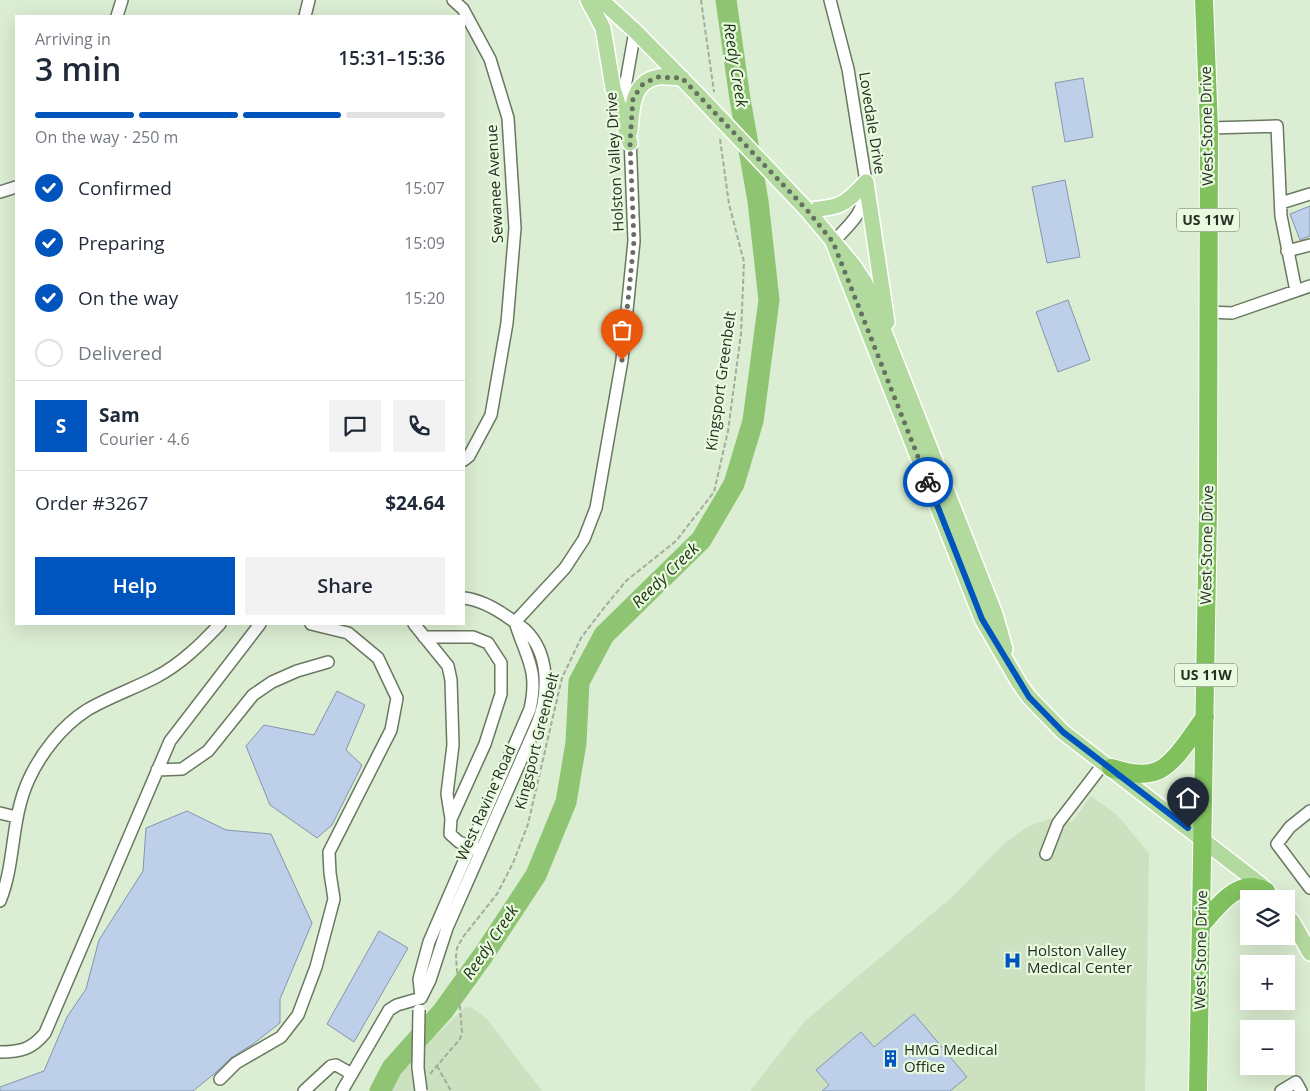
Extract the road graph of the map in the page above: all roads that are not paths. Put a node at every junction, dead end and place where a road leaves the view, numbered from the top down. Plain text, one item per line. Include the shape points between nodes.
1 (122, 0) edge
2 (309, 0) edge
3 (454, 0) edge
4 (588, 0) edge
5 (830, 0) edge
6 (1204, 0) edge
7 (610, 3) edge
8 (117, 15) edge
9 (305, 15) edge
10 (635, 31) junction
11 (682, 78) junction
12 (1209, 128) junction
13 (630, 137) junction
14 (866, 182) junction
15 (15, 187) edge
16 (0, 192) edge
17 (1310, 194) edge
18 (1280, 203) junction
19 (807, 210) junction
20 (833, 242) junction
21 (1310, 245) edge
22 (1287, 251) junction
23 (1310, 286) edge
24 (1296, 291) junction
25 (1208, 312) junction
26 (891, 349) junction
27 (465, 459) edge
28 (465, 598) edge
29 (516, 622) junction
30 (219, 625) edge
31 (259, 625) edge
32 (315, 625) edge
33 (415, 625) edge
34 (424, 637) junction
35 (328, 662) dead end
36 (1009, 665) junction
37 (1205, 717) junction
38 (1107, 766) junction
39 (157, 770) junction
40 (1310, 811) edge
41 (0, 813) edge
42 (16, 817) junction
43 (451, 819) junction
44 (1203, 840) junction
45 (476, 848) junction
46 (1046, 854) dead end
47 (1310, 888) edge
48 (1260, 890) edge
49 (1265, 890) edge
50 (0, 901) edge
51 (1202, 924) junction
52 (1295, 926) edge
53 (1310, 953) edge
54 (420, 1004) junction
55 (0, 1052) edge
56 (352, 1074) junction
57 (220, 1079) dead end
58 (304, 1091) edge
59 (342, 1091) edge
60 (421, 1091) edge
61 (1198, 1091) edge
62 (1282, 1091) edge
63 (1301, 1091) edge

1 - 8 street
2 - 9 street
3 - 27 street, Sewanee Avenue via 463,9 490,59 508,118 515,228 507,323 491,415
4 - 13 main road via 603,28 613,88
5 - 14 street, Lovedale Drive via 848,69
6 - 12 highway, West Stone Drive / US 11W
7 - 10 main road
10 - 11 main road
10 - 13 street, Holston Valley Drive via 624,93
11 - 13 main road via 658,77 643,84 633,98
11 - 19 main road, bridge via 707,97
12 - 18 street via 1278,126
12 - 25 highway, West Stone Drive / US 11W
13 - 29 street, Holston Valley Drive via 634,241 622,360 596,508 584,539 565,568
14 - 19 main road via 845,203
14 - 20 street, Lovedale Drive via 862,208
14 - 26 main road
15 - 16 street
17 - 18 street
18 - 22 street
19 - 20 main road
20 - 26 main road via 865,283
20 - 36 main road via 982,619
21 - 22 street
22 - 24 street
23 - 24 street
24 - 25 street via 1232,313
25 - 37 highway, West Stone Drive / US 11W
26 - 36 main road via 995,614
28 - 29 street, West Ravine Road via 496,608
29 - 45 street, West Ravine Road via 531,635 538,650 544,668 544,700 537,724
30 - 42 street via 178,663 75,719 39,760
31 - 39 street via 170,741
32 - 57 street via 348,633 378,658 397,698 391,730 329,852 334,899 316,967 298,1015 281,1037 236,1063
33 - 34 street
34 - 43 street via 448,666 451,680 453,745 447,794
34 - 43 street via 473,637 488,643 501,663 501,694 485,744
35 - 39 street via 272,682 254,696 208,751 182,769
36 - 38 main road via 1029,697 1063,732
37 - 38 highway via 1169,764 1156,771 1127,772
37 - 44 highway, West Stone Drive / US 11W
38 - 44 main road
38 - 46 street via 1058,823
39 - 55 street via 45,1033 37,1043 22,1050
40 - 47 street via 1290,827 1277,844
41 - 42 street
42 - 50 street
43 - 45 street via 450,834 459,842
44 - 49 main road
44 - 51 highway, West Stone Drive / US 11W
45 - 54 street, West Ravine Road
48 - 51 highway via 1253,886 1235,892
51 - 61 highway, West Stone Drive / US 11W
52 - 53 main road
54 - 56 street via 397,1005 389,1010
54 - 60 street, West Ravine Road, bridge via 418,1068
56 - 58 street via 336,1065 330,1066
56 - 59 street
62 - 63 street via 1296,1082

